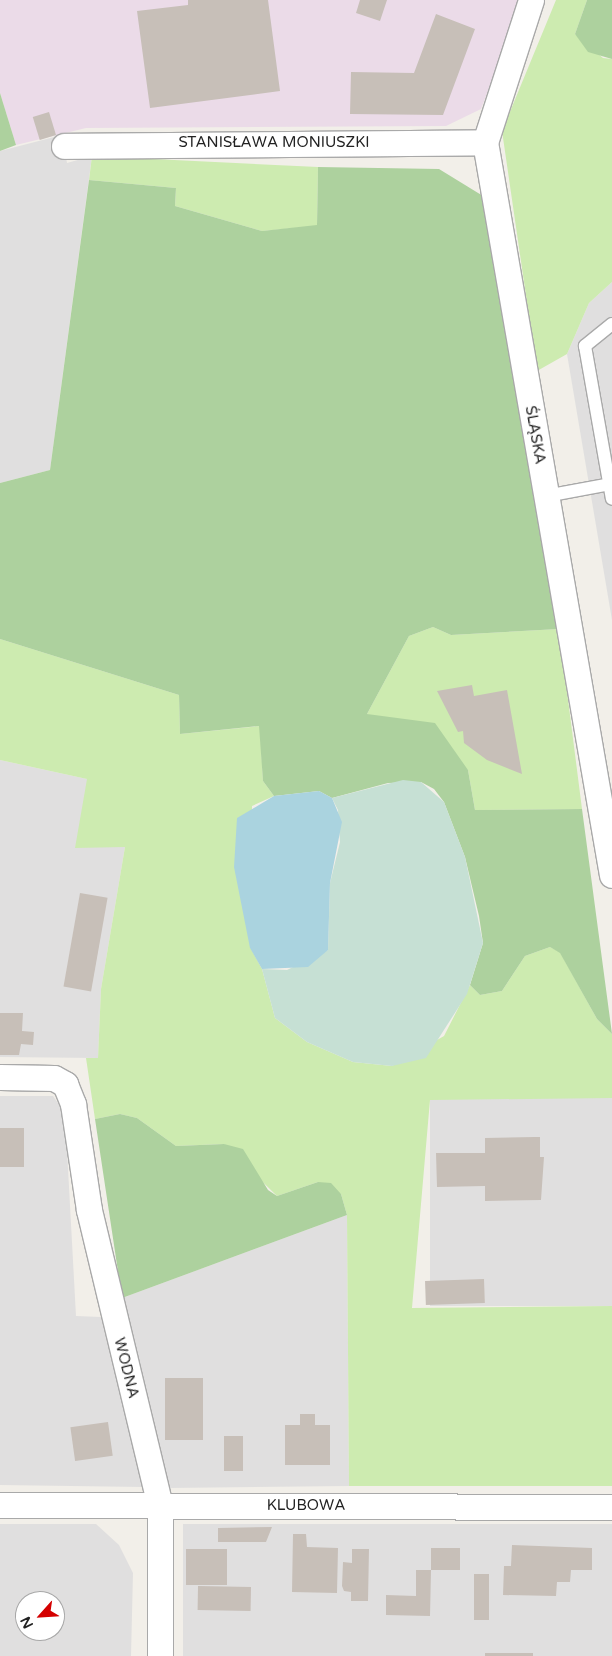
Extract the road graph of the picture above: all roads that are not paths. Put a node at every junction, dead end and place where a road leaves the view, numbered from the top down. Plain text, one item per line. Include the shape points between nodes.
1 (530, 0) edge
2 (484, 142) junction
3 (64, 146) dead end
4 (612, 324) edge
5 (610, 484) junction
6 (546, 496) junction
7 (612, 499) edge
8 (612, 875) edge
9 (0, 1077) edge
10 (0, 1504) edge
11 (160, 1506) junction
12 (612, 1506) edge
13 (160, 1656) edge

1 - 2 street, ŚLĄSKA
2 - 3 street, STANISŁAWA MONIUSZKI
2 - 6 street, ŚLĄSKA
4 - 5 lane via 585,346
5 - 6 lane
5 - 7 lane
6 - 8 street, ŚLĄSKA
9 - 11 street, WODNA via 54,1078 65,1084 73,1104 89,1210
10 - 11 street, KLUBOWA
11 - 12 street, KLUBOWA
11 - 13 street, WODNA

